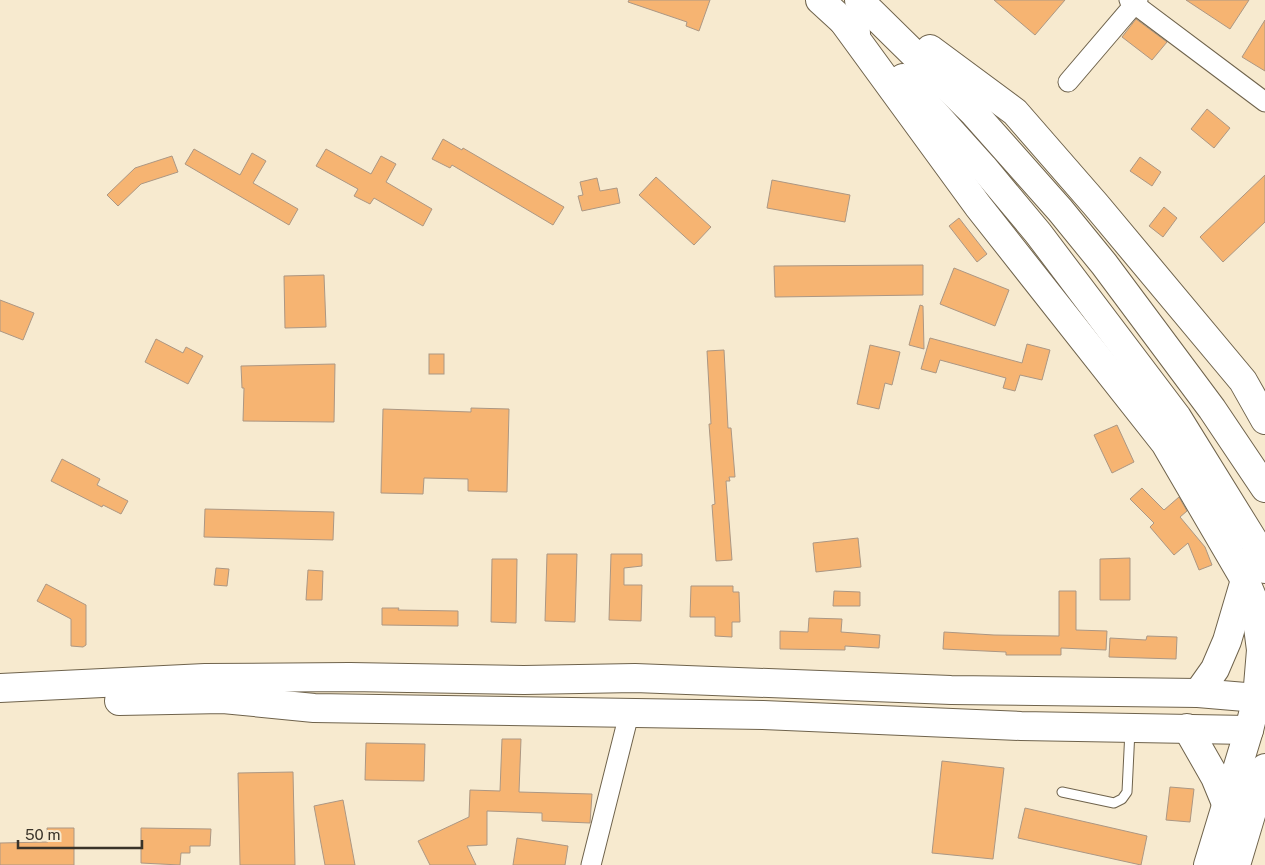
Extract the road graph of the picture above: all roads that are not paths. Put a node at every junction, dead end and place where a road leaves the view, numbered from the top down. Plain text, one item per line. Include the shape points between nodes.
1 (820, 0) edge
2 (864, 0) edge
3 (1133, 1) edge
4 (851, 10) edge
5 (1068, 82) dead end
6 (1265, 102) edge
7 (1265, 420) edge
8 (1265, 488) edge
9 (1255, 575) edge
10 (0, 688) edge
11 (1198, 693) junction
12 (1261, 698) edge
13 (0, 706) edge
14 (629, 714) junction
15 (1131, 727) junction
16 (1187, 728) junction
17 (1257, 730) edge
18 (1265, 768) edge
19 (1062, 792) dead end
20 (1227, 806) junction
21 (591, 865) edge
22 (1208, 865) edge
23 (1236, 865) edge

1 - 4 main road
2 - 7 main road via 1015,112 1242,381
3 - 5 street
3 - 6 street
4 - 8 main road via 973,112 1060,210 1212,409
4 - 9 main road via 978,206 1165,444
4 - 9 main road via 1038,233 1178,417 1255,543
9 - 11 main road via 1215,669
9 - 12 main road
10 - 11 main road via 205,678 635,678 951,690
11 - 12 main road
12 - 17 main road
13 - 14 main road via 223,699 314,708
14 - 15 main road
14 - 21 street
15 - 16 main road
15 - 19 lane via 1127,792 1122,799 1114,803
16 - 17 main road
16 - 20 main road via 1215,777
17 - 20 main road
18 - 23 main road
20 - 22 main road

